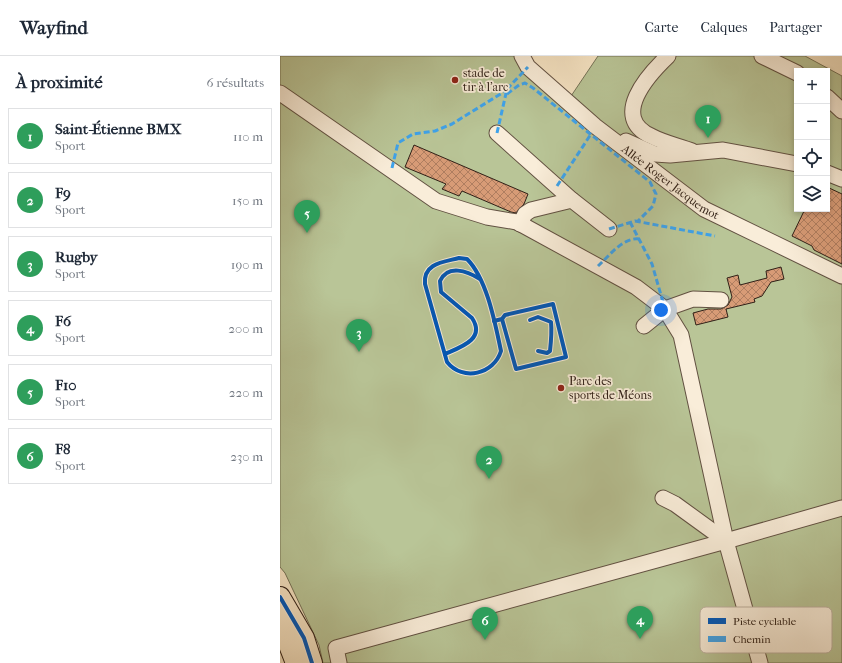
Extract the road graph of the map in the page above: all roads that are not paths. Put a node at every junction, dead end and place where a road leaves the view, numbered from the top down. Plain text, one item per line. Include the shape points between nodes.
1 (522, 56) edge
2 (668, 56) edge
3 (762, 56) edge
4 (794, 72) edge
5 (280, 93) edge
6 (830, 100) edge
7 (842, 111) edge
8 (497, 133) dead end
9 (608, 135) junction
10 (697, 153) junction
11 (794, 163) edge
12 (830, 174) edge
13 (842, 179) edge
14 (572, 200) junction
15 (520, 224) junction
16 (609, 229) dead end
17 (842, 276) edge
18 (721, 300) dead end
19 (665, 309) junction
20 (644, 326) dead end
21 (663, 498) dead end
22 (842, 508) edge
23 (726, 542) junction
24 (280, 597) edge
25 (744, 607) edge
26 (280, 622) edge
27 (757, 653) edge
28 (296, 663) edge
29 (312, 663) edge
30 (339, 663) edge
31 (760, 663) edge

1 - 9 street, Allée Roger Jacquemot via 528,67
2 - 10 street via 637,92 632,108 635,120 650,136
3 - 4 street
5 - 15 street via 436,201
6 - 7 street
8 - 14 street
9 - 10 street via 655,154
9 - 17 street, Allée Roger Jacquemot via 704,209
10 - 11 street via 723,150
12 - 13 street
14 - 15 street via 531,210 525,214
14 - 16 street
15 - 19 street via 636,287
18 - 19 street via 693,299
19 - 20 street
19 - 23 street via 681,335
21 - 23 street
22 - 23 street
23 - 25 street
23 - 30 street via 336,648
24 - 29 main road via 304,638
26 - 28 main road
27 - 31 street

